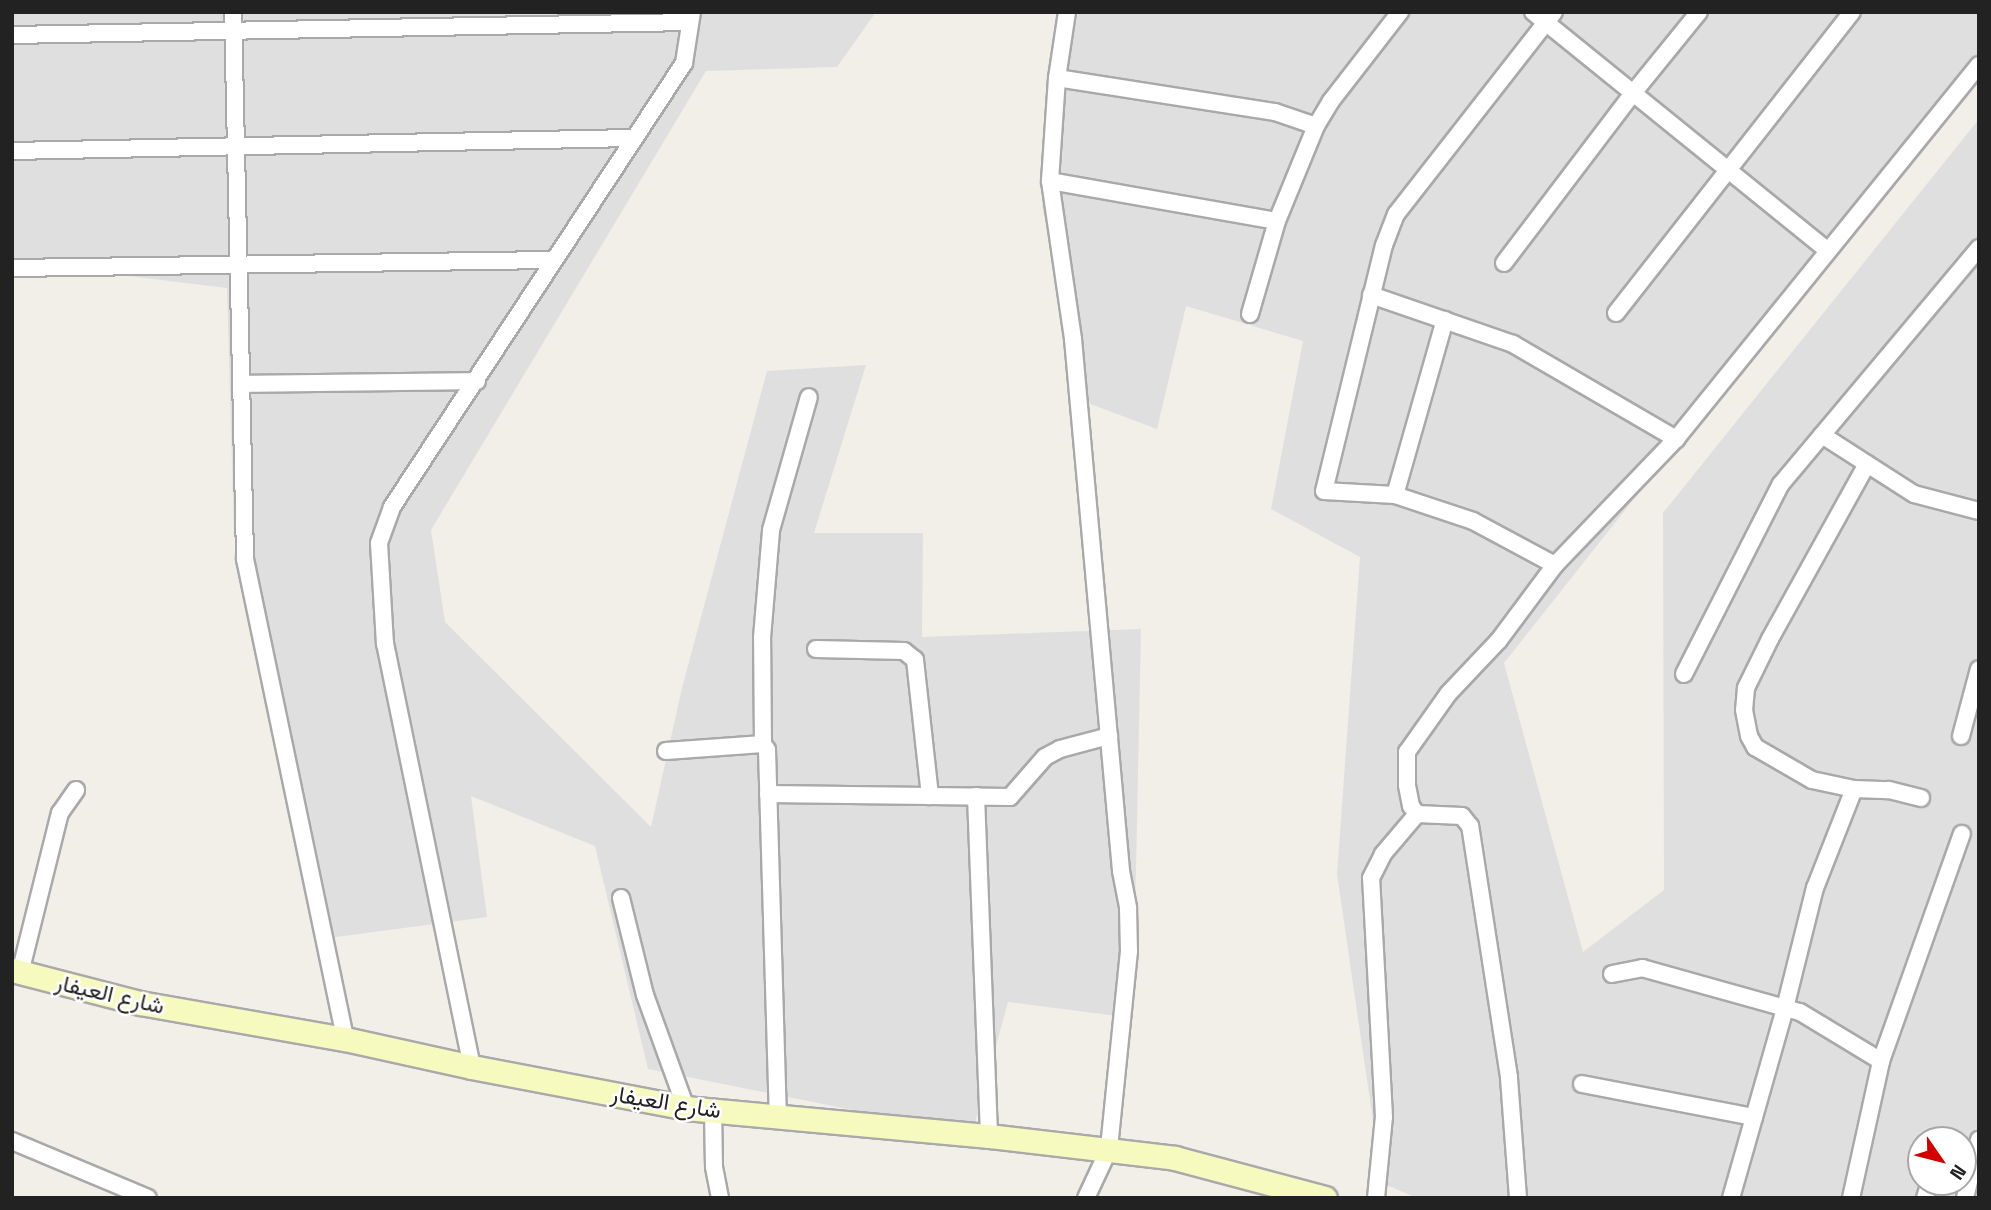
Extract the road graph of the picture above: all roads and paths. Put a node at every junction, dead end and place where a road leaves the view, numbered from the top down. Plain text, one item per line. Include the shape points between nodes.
1 (233, 12) edge
2 (1068, 12) edge
3 (1400, 12) edge
4 (1699, 12) edge
5 (1852, 12) edge
6 (1544, 16) edge
7 (691, 17) edge
8 (234, 31) junction
9 (12, 35) edge
10 (1979, 65) edge
11 (1057, 78) junction
12 (1634, 92) junction
13 (1316, 126) junction
14 (634, 138) junction
15 (236, 145) junction
16 (12, 151) edge
17 (1727, 169) junction
18 (1050, 181) junction
19 (1277, 220) junction
20 (1979, 248) edge
21 (1827, 250) junction
22 (553, 260) junction
23 (239, 263) junction
24 (1504, 263) dead end
25 (12, 268) edge
26 (1371, 295) junction
27 (1616, 313) dead end
28 (1250, 314) dead end
29 (1444, 320) junction
30 (477, 381) junction
31 (241, 384) junction
32 (809, 397) dead end
33 (1822, 435) junction
34 (1676, 439) junction
35 (1867, 464) junction
36 (1395, 495) junction
37 (1979, 512) edge
38 (1555, 565) junction
39 (816, 649) dead end
40 (1979, 669) edge
41 (1684, 674) dead end
42 (1109, 736) junction
43 (1961, 736) dead end
44 (763, 744) junction
45 (666, 751) dead end
46 (1854, 789) junction
47 (76, 790) dead end
48 (768, 794) junction
49 (930, 796) junction
50 (976, 796) junction
51 (1921, 798) dead end
52 (1417, 814) junction
53 (1962, 834) dead end
54 (621, 898) dead end
55 (16, 971) edge
56 (1612, 974) dead end
57 (1785, 1008) junction
58 (345, 1039) junction
59 (1881, 1061) junction
60 (472, 1068) junction
61 (1582, 1084) dead end
62 (686, 1108) junction
63 (713, 1110) junction
64 (778, 1117) junction
65 (1754, 1117) junction
66 (989, 1136) junction
67 (1979, 1140) edge
68 (12, 1141) edge
69 (1109, 1149) junction
70 (148, 1198) edge
71 (720, 1198) edge
72 (1086, 1198) edge
73 (1325, 1198) edge
74 (1376, 1198) edge
75 (1518, 1198) edge
76 (1731, 1198) edge
77 (1851, 1198) edge
78 (1965, 1198) edge

1 - 8 street
2 - 11 street
3 - 13 street
4 - 12 street
5 - 17 street
6 - 12 street
6 - 26 street via 1396,214
7 - 8 street
7 - 14 street via 684,64
8 - 9 street
8 - 15 street
10 - 21 street
11 - 13 street via 1275,112
11 - 18 street
12 - 17 street
12 - 24 street
13 - 19 street
14 - 15 street
14 - 22 street
15 - 16 street
15 - 23 street
17 - 21 street
17 - 27 street
18 - 19 street
18 - 42 street via 1073,340
19 - 28 street
20 - 33 street
21 - 34 street
22 - 23 street
22 - 30 street
23 - 25 street
23 - 31 street
26 - 29 street
26 - 36 street via 1324,491
29 - 34 street via 1513,344
29 - 36 street
30 - 31 street
30 - 60 street via 392,507 379,543 385,644
31 - 58 street via 245,559
32 - 44 street via 771,530 761,638
33 - 35 street
33 - 41 street via 1781,484
34 - 38 street
35 - 37 street via 1914,494
35 - 46 street via 1770,639 1746,688 1744,710 1755,747 1812,780
36 - 38 street via 1473,521
38 - 52 street via 1499,640 1439,705 1407,752 1410,806
39 - 49 street via 904,651 915,660
40 - 43 street
42 - 50 street via 1045,757 1010,797
42 - 69 street via 1129,951
44 - 45 street
44 - 48 street
46 - 51 street via 1889,790
46 - 57 street via 1815,888
47 - 55 street via 60,813
48 - 49 street
48 - 64 street
49 - 50 street
50 - 66 street
52 - 74 street via 1383,854 1371,878 1384,1117
52 - 75 street via 1462,816 1470,826 1509,1076
53 - 59 street
54 - 62 street via 645,995
55 - 58 main road, شارع العيفار via 141,1003
56 - 57 street via 1642,968
57 - 59 street via 1841,1034
57 - 65 street
58 - 60 main road, شارع العيفار
59 - 77 street
60 - 62 main road, شارع العيفار
61 - 65 street
62 - 63 main road, شارع العيفار
63 - 64 main road, شارع العيفار
63 - 71 street via 714,1167
64 - 66 main road, شارع العيفار
65 - 76 street
66 - 69 main road, شارع العيفار
67 - 78 street
68 - 70 street
69 - 72 street
69 - 73 main road, شارع العيفار via 1213,1167

